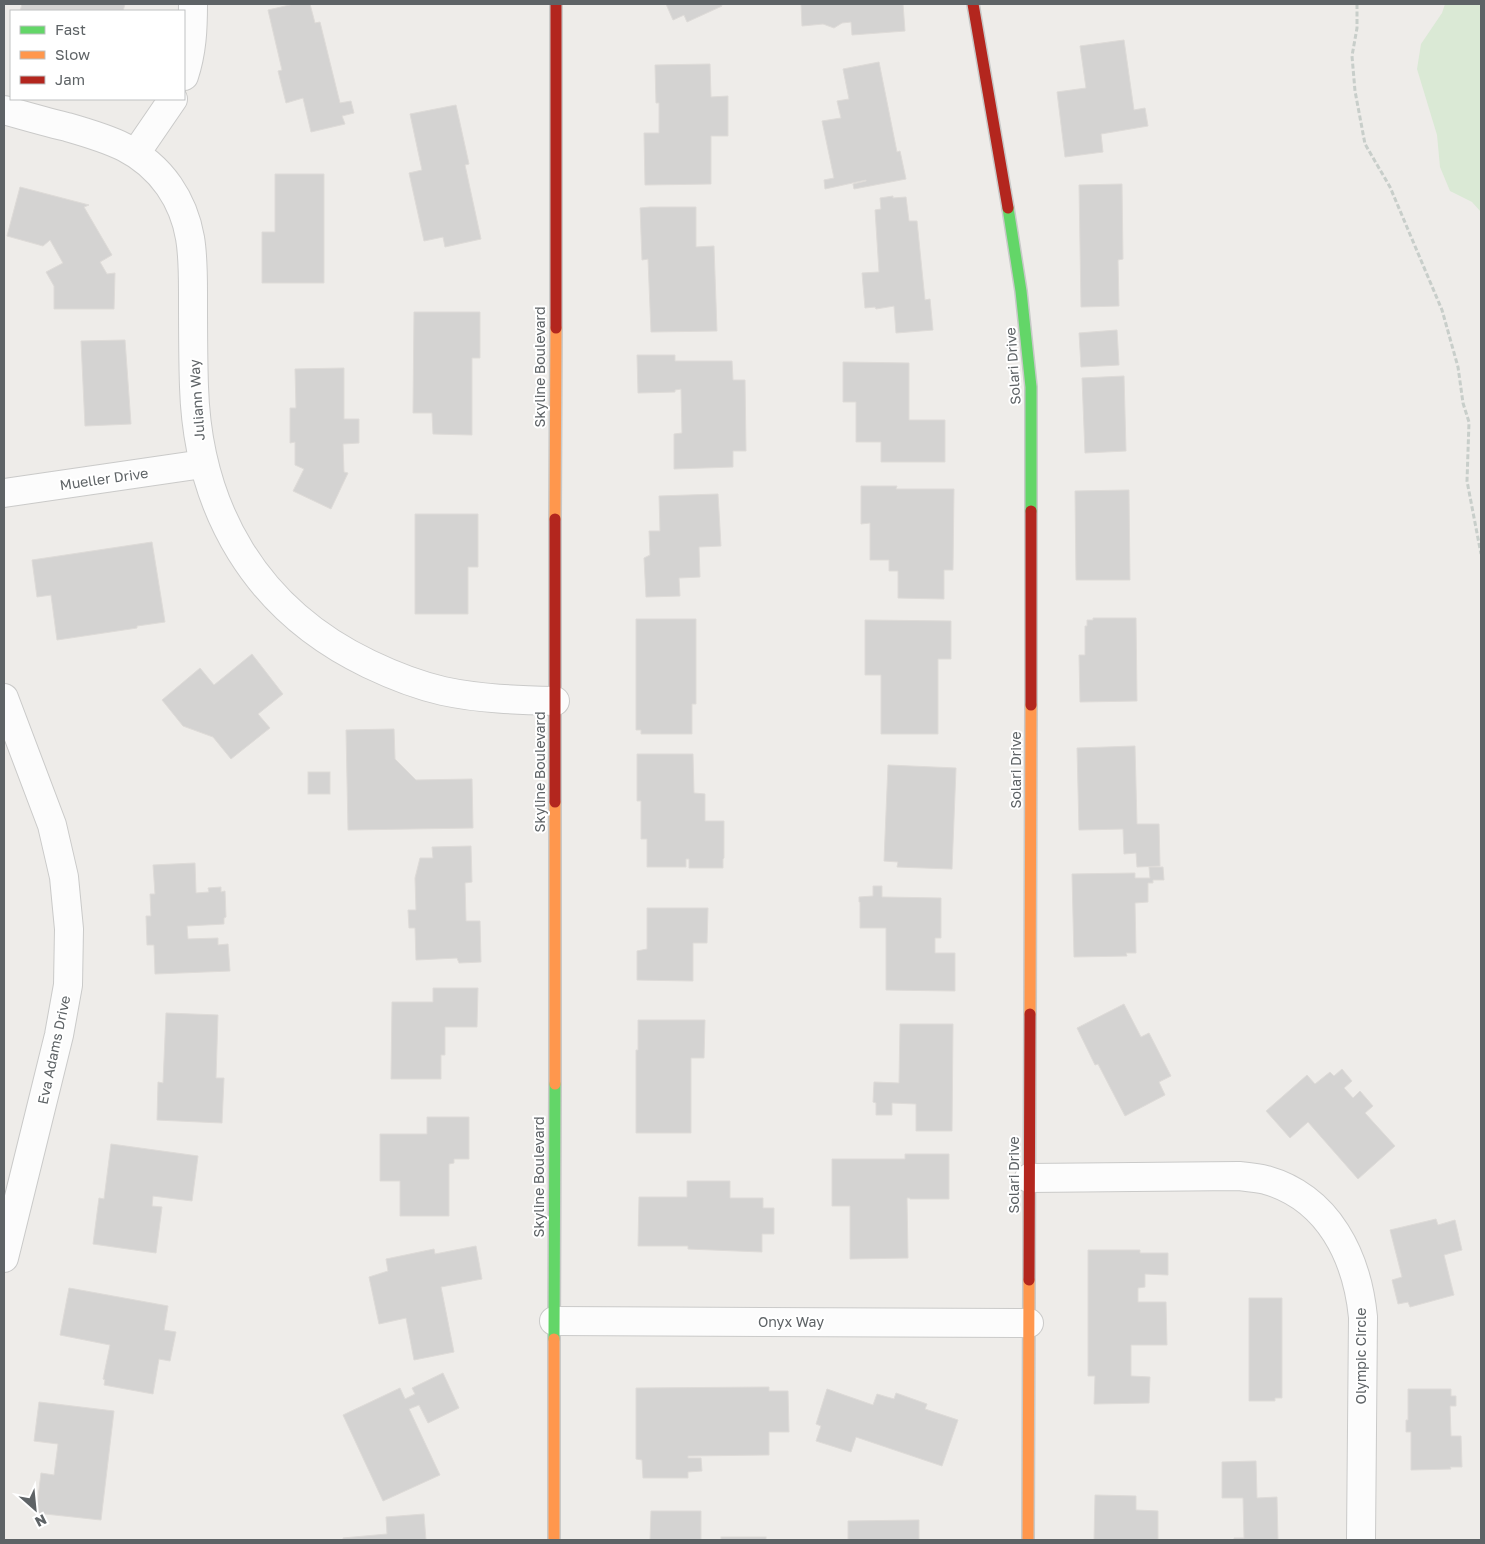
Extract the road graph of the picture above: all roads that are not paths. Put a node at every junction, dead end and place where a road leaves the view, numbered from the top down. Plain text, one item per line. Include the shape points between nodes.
1 (193, 4) edge
2 (556, 4) edge
3 (973, 4) edge
4 (185, 73) edge
5 (171, 100) edge
6 (4, 110) edge
7 (136, 154) junction
8 (203, 464) junction
9 (4, 493) edge
10 (4, 698) edge
11 (555, 701) junction
12 (1029, 1178) junction
13 (4, 1258) edge
14 (554, 1321) junction
15 (1028, 1323) junction
16 (554, 1540) edge
17 (1028, 1540) edge
18 (1361, 1540) edge

1 - 4 street via 190,58
2 - 11 street, Skyline Boulevard
3 - 12 street, Solari Drive via 1020,279 1031,387
5 - 7 street
6 - 7 street, Juliann Way via 109,139
7 - 8 street, Juliann Way via 150,164 170,187 186,218 193,248 194,403
8 - 9 street, Mueller Drive
8 - 11 street, Juliann Way via 218,509 240,552 270,593 299,621 345,652 394,676 442,691 490,699
10 - 13 street, Eva Adams Drive via 52,825 64,877 70,929 68,985 59,1035
11 - 14 street, Skyline Boulevard
12 - 15 street, Solari Drive
12 - 18 street, Olympic Circle via 1239,1176 1266,1180 1292,1191 1311,1204 1330,1224 1344,1244 1361,1294
14 - 15 street, Onyx Way
14 - 16 street, Skyline Boulevard
15 - 17 street, Solari Drive

